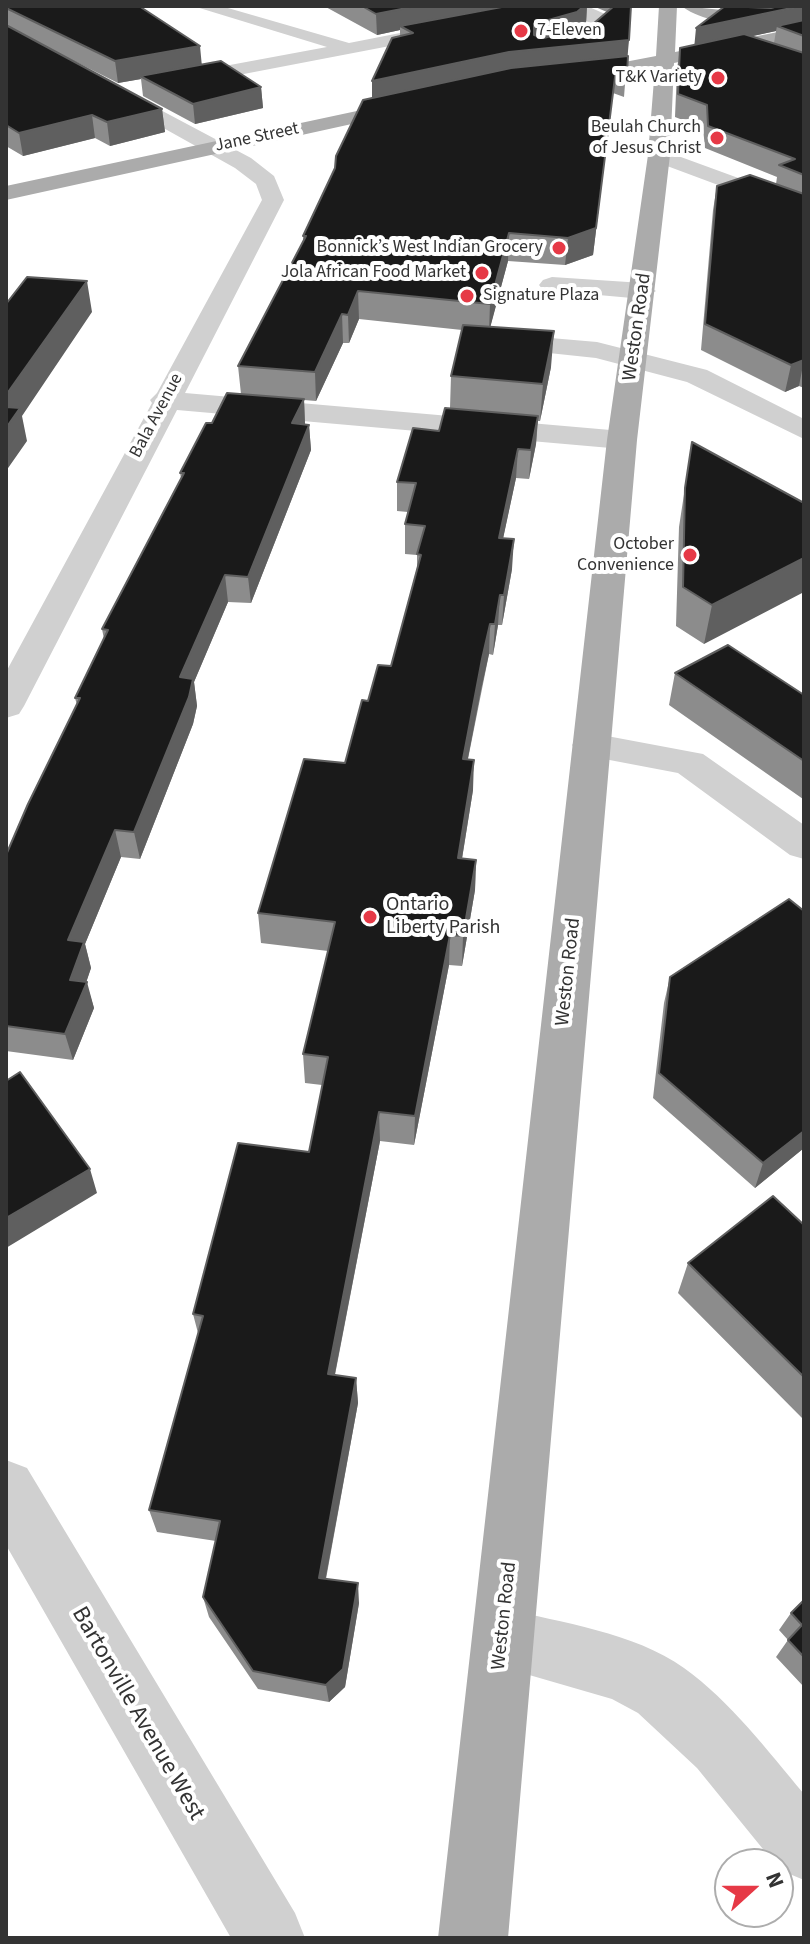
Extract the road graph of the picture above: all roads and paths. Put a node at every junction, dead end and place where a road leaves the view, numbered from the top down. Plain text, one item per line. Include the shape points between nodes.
1 (202, 6) edge
2 (549, 6) edge
3 (572, 6) edge
4 (668, 6) edge
5 (691, 6) edge
6 (802, 22) edge
7 (6, 33) edge
8 (741, 45) junction
9 (351, 48) junction
10 (667, 53) junction
11 (777, 59) edge
12 (550, 72) junction
13 (114, 93) junction
14 (433, 100) edge
15 (217, 147) junction
16 (659, 155) junction
17 (6, 193) edge
18 (804, 210) edge
19 (552, 285) dead end
20 (643, 291) junction
21 (539, 345) edge
22 (633, 359) junction
23 (164, 400) junction
24 (804, 430) edge
25 (622, 440) junction
26 (6, 706) edge
27 (591, 745) junction
28 (804, 845) edge
29 (6, 1489) edge
30 (503, 1639) junction
31 (804, 1846) edge
32 (270, 1938) edge
33 (473, 1938) edge

1 - 9 street
2 - 9 street via 541,12
3 - 12 street via 599,18 600,26 583,39 542,51
4 - 10 main road, Weston Road
5 - 6 main road via 706,15 735,20
6 - 8 main road
6 - 10 main road
7 - 13 street, Bala Avenue
8 - 10 main road
8 - 11 street
9 - 13 street
10 - 12 main road
10 - 12 main road
10 - 16 main road, Weston Road
13 - 15 street, Bala Avenue
14 - 15 main road, Jane Street
15 - 17 main road, Jane Street
15 - 23 street, Bala Avenue via 266,181 273,200
16 - 18 street
16 - 20 main road, Weston Road
19 - 20 street
20 - 22 main road, Weston Road
21 - 22 street
22 - 24 street via 711,382
22 - 25 main road, Weston Road
23 - 25 street
23 - 26 street, Bala Avenue
25 - 27 main road, Weston Road
27 - 28 street via 689,763
27 - 30 main road, Weston Road
29 - 32 street, Bartonville Avenue West
30 - 31 street via 620,1670 661,1690 720,1745
30 - 33 main road, Weston Road

